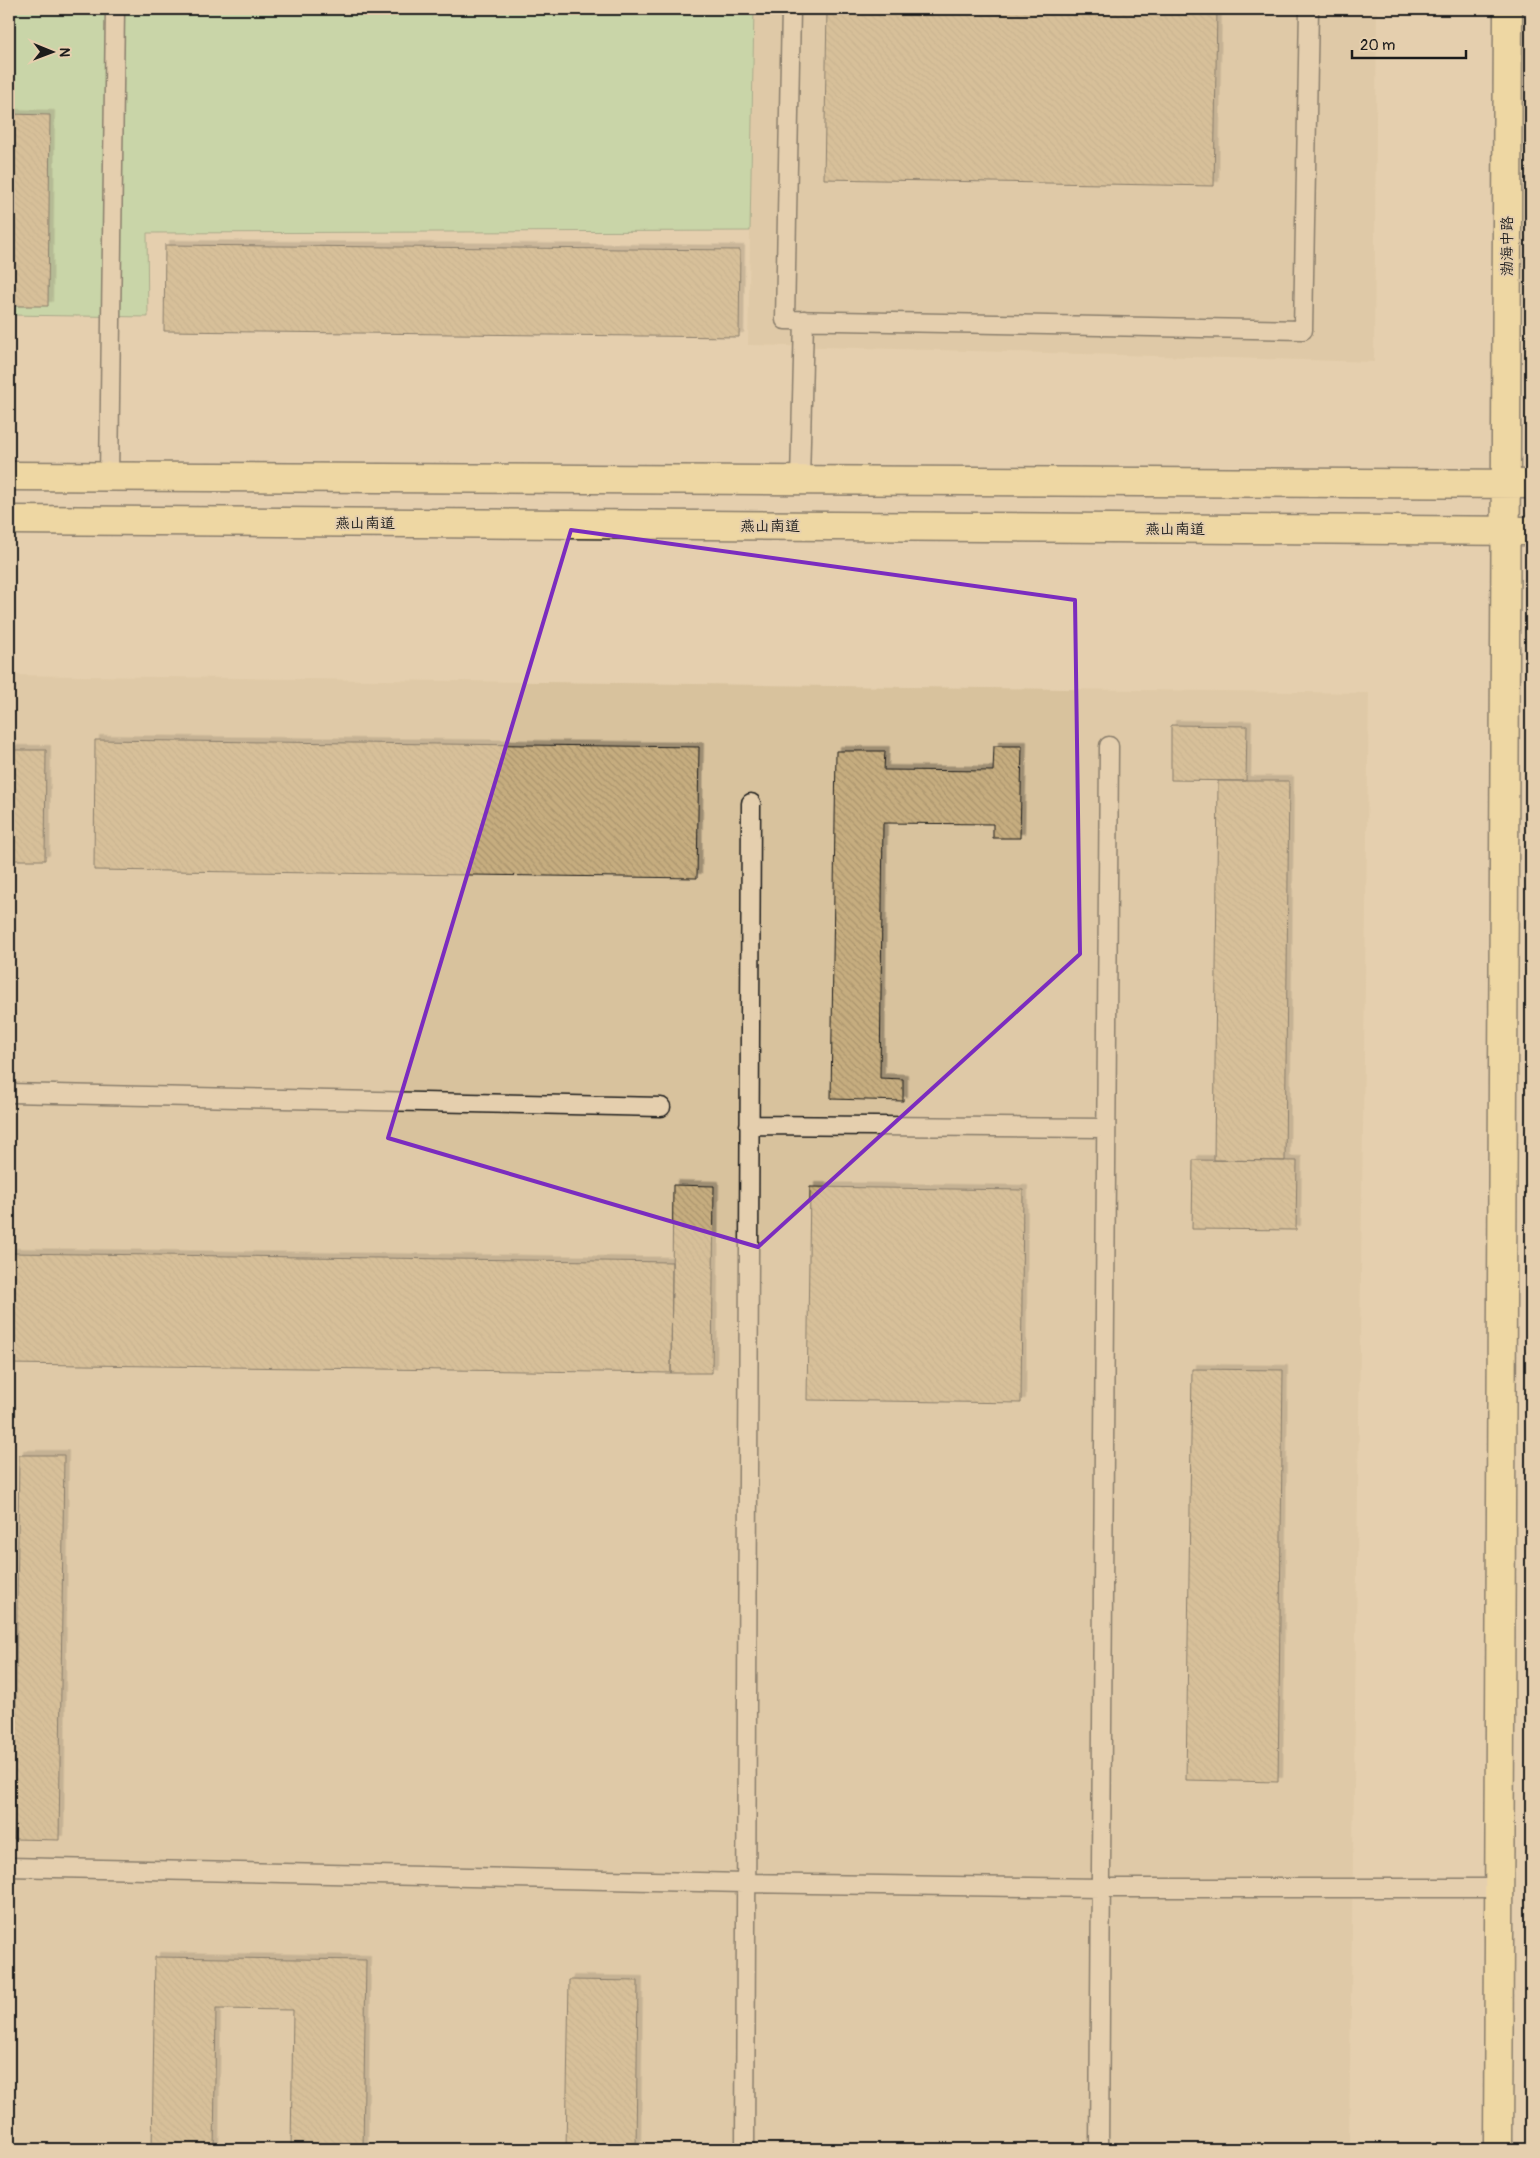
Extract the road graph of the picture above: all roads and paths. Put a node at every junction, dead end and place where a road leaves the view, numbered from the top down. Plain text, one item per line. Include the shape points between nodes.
1 (115, 9) edge
2 (791, 9) edge
3 (1309, 9) edge
4 (1508, 9) edge
5 (804, 320) junction
6 (9, 476) edge
7 (109, 477) junction
8 (800, 480) junction
9 (1519, 484) edge
10 (9, 520) edge
11 (1519, 531) edge
12 (1109, 746) dead end
13 (751, 803) dead end
14 (9, 1094) edge
15 (661, 1107) dead end
16 (749, 1125) junction
17 (1106, 1128) junction
18 (9, 1867) edge
19 (746, 1883) junction
20 (1101, 1888) junction
21 (1499, 1888) junction
22 (745, 2149) edge
23 (1099, 2149) edge
24 (1498, 2149) edge

1 - 7 lane
2 - 5 lane via 785,320
3 - 5 lane via 1302,330
4 - 9 main road, 渤海中路
5 - 8 lane
6 - 7 main road
7 - 8 main road
8 - 9 main road
9 - 11 main road, 渤海中路
10 - 11 main road, 燕山南道
11 - 21 main road, 渤海中路
12 - 17 lane
13 - 16 lane
14 - 15 lane
16 - 17 lane
16 - 19 lane
17 - 20 lane
18 - 19 lane
19 - 20 lane
19 - 22 lane
20 - 21 lane
20 - 23 lane
21 - 24 main road, 渤海中路

